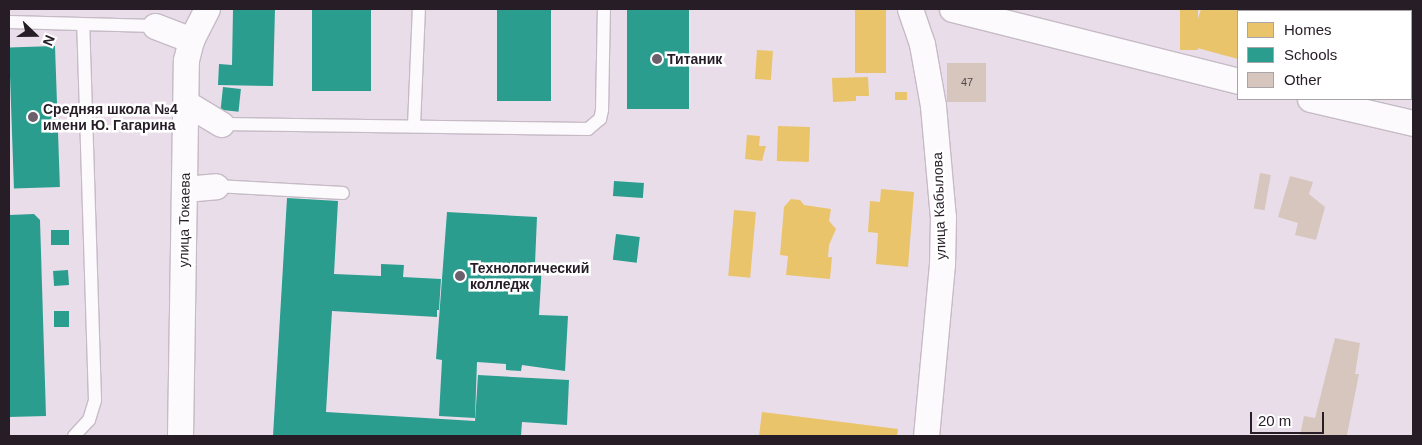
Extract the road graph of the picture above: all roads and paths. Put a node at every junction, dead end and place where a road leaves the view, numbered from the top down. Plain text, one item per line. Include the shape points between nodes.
1 (419, 9) edge
2 (604, 9) edge
3 (910, 9) edge
4 (952, 9) edge
5 (201, 11) edge
6 (9, 22) edge
7 (83, 25) junction
8 (155, 26) joint
9 (191, 40) junction
10 (1237, 82) edge
11 (1314, 100) edge
12 (186, 103) junction
13 (1413, 123) edge
14 (221, 124) joint
15 (414, 126) junction
16 (216, 186) joint
17 (184, 188) junction
18 (343, 192) dead end
19 (74, 436) edge
20 (180, 436) edge
21 (926, 436) edge

1 - 15 lane
2 - 15 lane via 602,110 594,126 577,131
3 - 21 street, улица Кабылова via 922,44 933,106 943,217 942,264
4 - 10 street
5 - 9 street, улица Токаева
6 - 7 lane
7 - 8 lane
7 - 19 lane via 95,400 89,420
8 - 9 street
9 - 12 street, улица Токаева via 186,60
11 - 13 street
12 - 14 street
12 - 17 street, улица Токаева
14 - 15 lane
16 - 17 street
16 - 18 lane
17 - 20 street, улица Токаева

